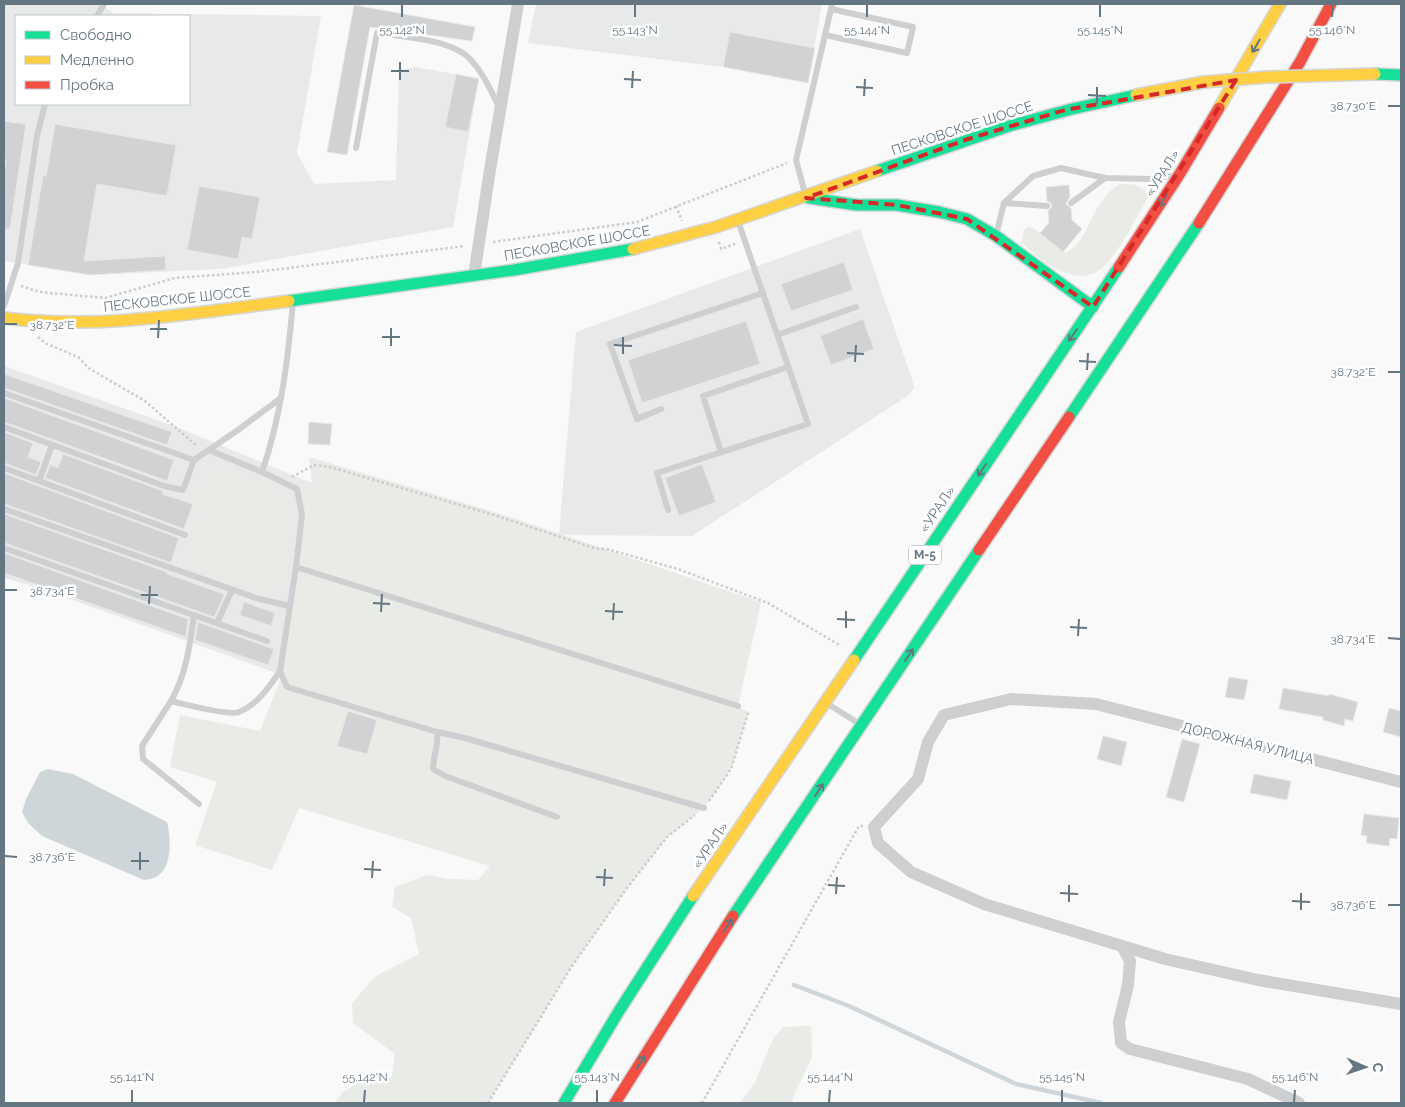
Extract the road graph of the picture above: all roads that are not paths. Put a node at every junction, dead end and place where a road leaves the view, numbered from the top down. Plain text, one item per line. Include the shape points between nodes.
1 (104, 4) edge
2 (518, 4) edge
3 (1280, 4) edge
4 (1331, 4) edge
5 (831, 6) edge
6 (98, 15) edge
7 (825, 35) junction
8 (1401, 75) edge
9 (46, 105) edge
10 (500, 110) junction
11 (356, 148) dead end
12 (1179, 174) junction
13 (1105, 178) junction
14 (851, 182) junction
15 (806, 198) junction
16 (1004, 202) junction
17 (1071, 203) dead end
18 (857, 205) junction
19 (1047, 206) dead end
20 (738, 219) junction
21 (996, 236) junction
22 (474, 276) junction
23 (763, 293) junction
24 (294, 301) junction
25 (4, 306) edge
26 (856, 307) dead end
27 (1093, 307) junction
28 (4, 318) edge
29 (777, 335) junction
30 (788, 367) junction
31 (4, 393) edge
32 (281, 398) junction
33 (661, 409) dead end
34 (4, 427) edge
35 (52, 445) junction
36 (209, 450) junction
37 (721, 452) junction
38 (194, 460) junction
39 (4, 468) edge
40 (262, 472) junction
41 (39, 481) junction
42 (4, 509) edge
43 (668, 510) dead end
44 (185, 535) dead end
45 (4, 548) edge
46 (296, 567) junction
47 (232, 590) junction
48 (289, 606) junction
49 (194, 615) junction
50 (217, 623) junction
51 (267, 641) dead end
52 (280, 671) junction
53 (171, 702) junction
54 (825, 702) junction
55 (738, 706) road end
56 (862, 726) junction
57 (437, 732) junction
58 (1401, 782) edge
59 (199, 804) dead end
60 (704, 808) road end
61 (557, 817) dead end
62 (1122, 946) junction
63 (1401, 1004) edge
64 (564, 1103) edge
65 (615, 1103) edge
66 (1300, 1103) edge

1 - 6 lane
2 - 10 street
3 -> 12 main road, «УРАЛ» / М-5
56 -> 4 main road via 1207,211 1300,62
5 - 7 lane
5 - 7 lane via 913,27 907,53
7 - 15 lane via 796,160
8 - 14 main road, ПЕСКОВСКОЕ ШОССЕ, bridge via 1268,77 1204,82 1136,95 1065,110 968,139
9 - 25 lane via 36,136 18,263
10 - 11 lane via 483,76 470,59 453,47 377,33
10 - 22 street
12 - 13 lane via 1153,179
12 -> 27 main road, «УРАЛ» / М-5
13 - 16 lane via 1061,168 1033,176
13 - 17 lane
14 - 15 main road, ПЕСКОВСКОЕ ШОССЕ
14 - 18 main road via 849,190
15 - 18 main road
15 - 20 main road, ПЕСКОВСКОЕ ШОССЕ
16 - 19 lane
16 - 21 lane
18 - 21 main road via 897,205 939,212 967,219
20 - 22 main road, ПЕСКОВСКОЕ ШОССЕ via 622,253
20 - 23 lane
21 - 27 main road
22 - 24 main road, ПЕСКОВСКОЕ ШОССЕ
23 - 29 lane
23 - 33 lane via 610,344 637,419
24 - 28 main road, ПЕСКОВСКОЕ ШОССЕ via 106,322 52,324
24 - 32 lane
26 - 29 lane
27 -> 54 main road, «УРАЛ» / М-5
29 - 30 lane
30 - 37 lane via 703,396
30 - 37 lane via 808,424
31 - 38 lane
32 - 36 lane
32 - 40 lane via 273,442
34 - 35 lane
35 - 38 lane via 183,490
35 - 41 lane
36 - 38 lane
36 - 40 lane
37 - 43 lane via 657,473
39 - 41 lane
40 - 46 lane via 297,490 302,516
41 - 44 lane
42 - 47 lane
45 - 49 lane
46 - 48 lane
46 - 55 lane
47 - 48 lane
47 - 50 lane
48 - 52 lane
49 - 50 lane
49 - 53 lane via 186,663
50 - 51 lane
52 - 53 lane via 252,704 238,713
52 - 57 lane via 287,687
53 - 59 lane via 142,746 143,759
54 - 56 lane
54 - 64 main road, «УРАЛ» / М-5 via 677,920
65 -> 56 main road via 715,943
57 - 60 lane
57 - 61 lane via 433,769
58 - 62 street, ДОРОЖНАЯ УЛИЦА via 1096,704 1011,699 944,715 928,742 918,779 874,827 878,844 911,872 984,904
62 - 63 street via 1258,980
62 - 66 street via 1130,961 1119,1022 1121,1043 1130,1049 1248,1079

